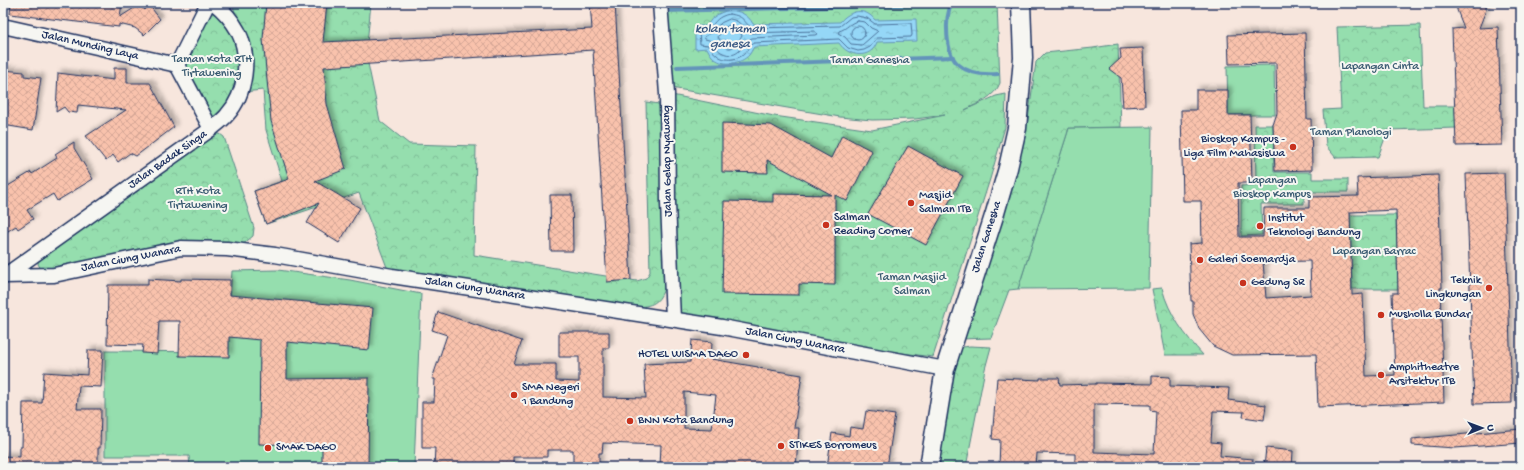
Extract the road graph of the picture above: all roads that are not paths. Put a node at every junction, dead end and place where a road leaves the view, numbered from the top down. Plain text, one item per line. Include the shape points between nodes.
1 (208, 3) edge
2 (214, 3) edge
3 (660, 3) edge
4 (1021, 3) edge
5 (3, 26) edge
6 (177, 65) junction
7 (211, 130) junction
8 (4, 276) edge
9 (672, 319) junction
10 (945, 369) junction
11 (929, 467) edge

1 - 6 street
2 - 7 street, Jalan Badak Singa via 227,13 239,32 245,53 245,75 232,109
3 - 9 street, Jalan Gelap Nyawang via 666,94
4 - 10 street, Jalan Ganesha via 1023,58 1017,128 996,213
5 - 6 street, Jalan Munding Laya
6 - 7 street
7 - 8 street, Jalan Badak Singa
8 - 9 street, Jalan Ciung Wanara via 54,275 181,248 228,249
9 - 10 street, Jalan Ciung Wanara
10 - 11 street, Jalan Ganesha

